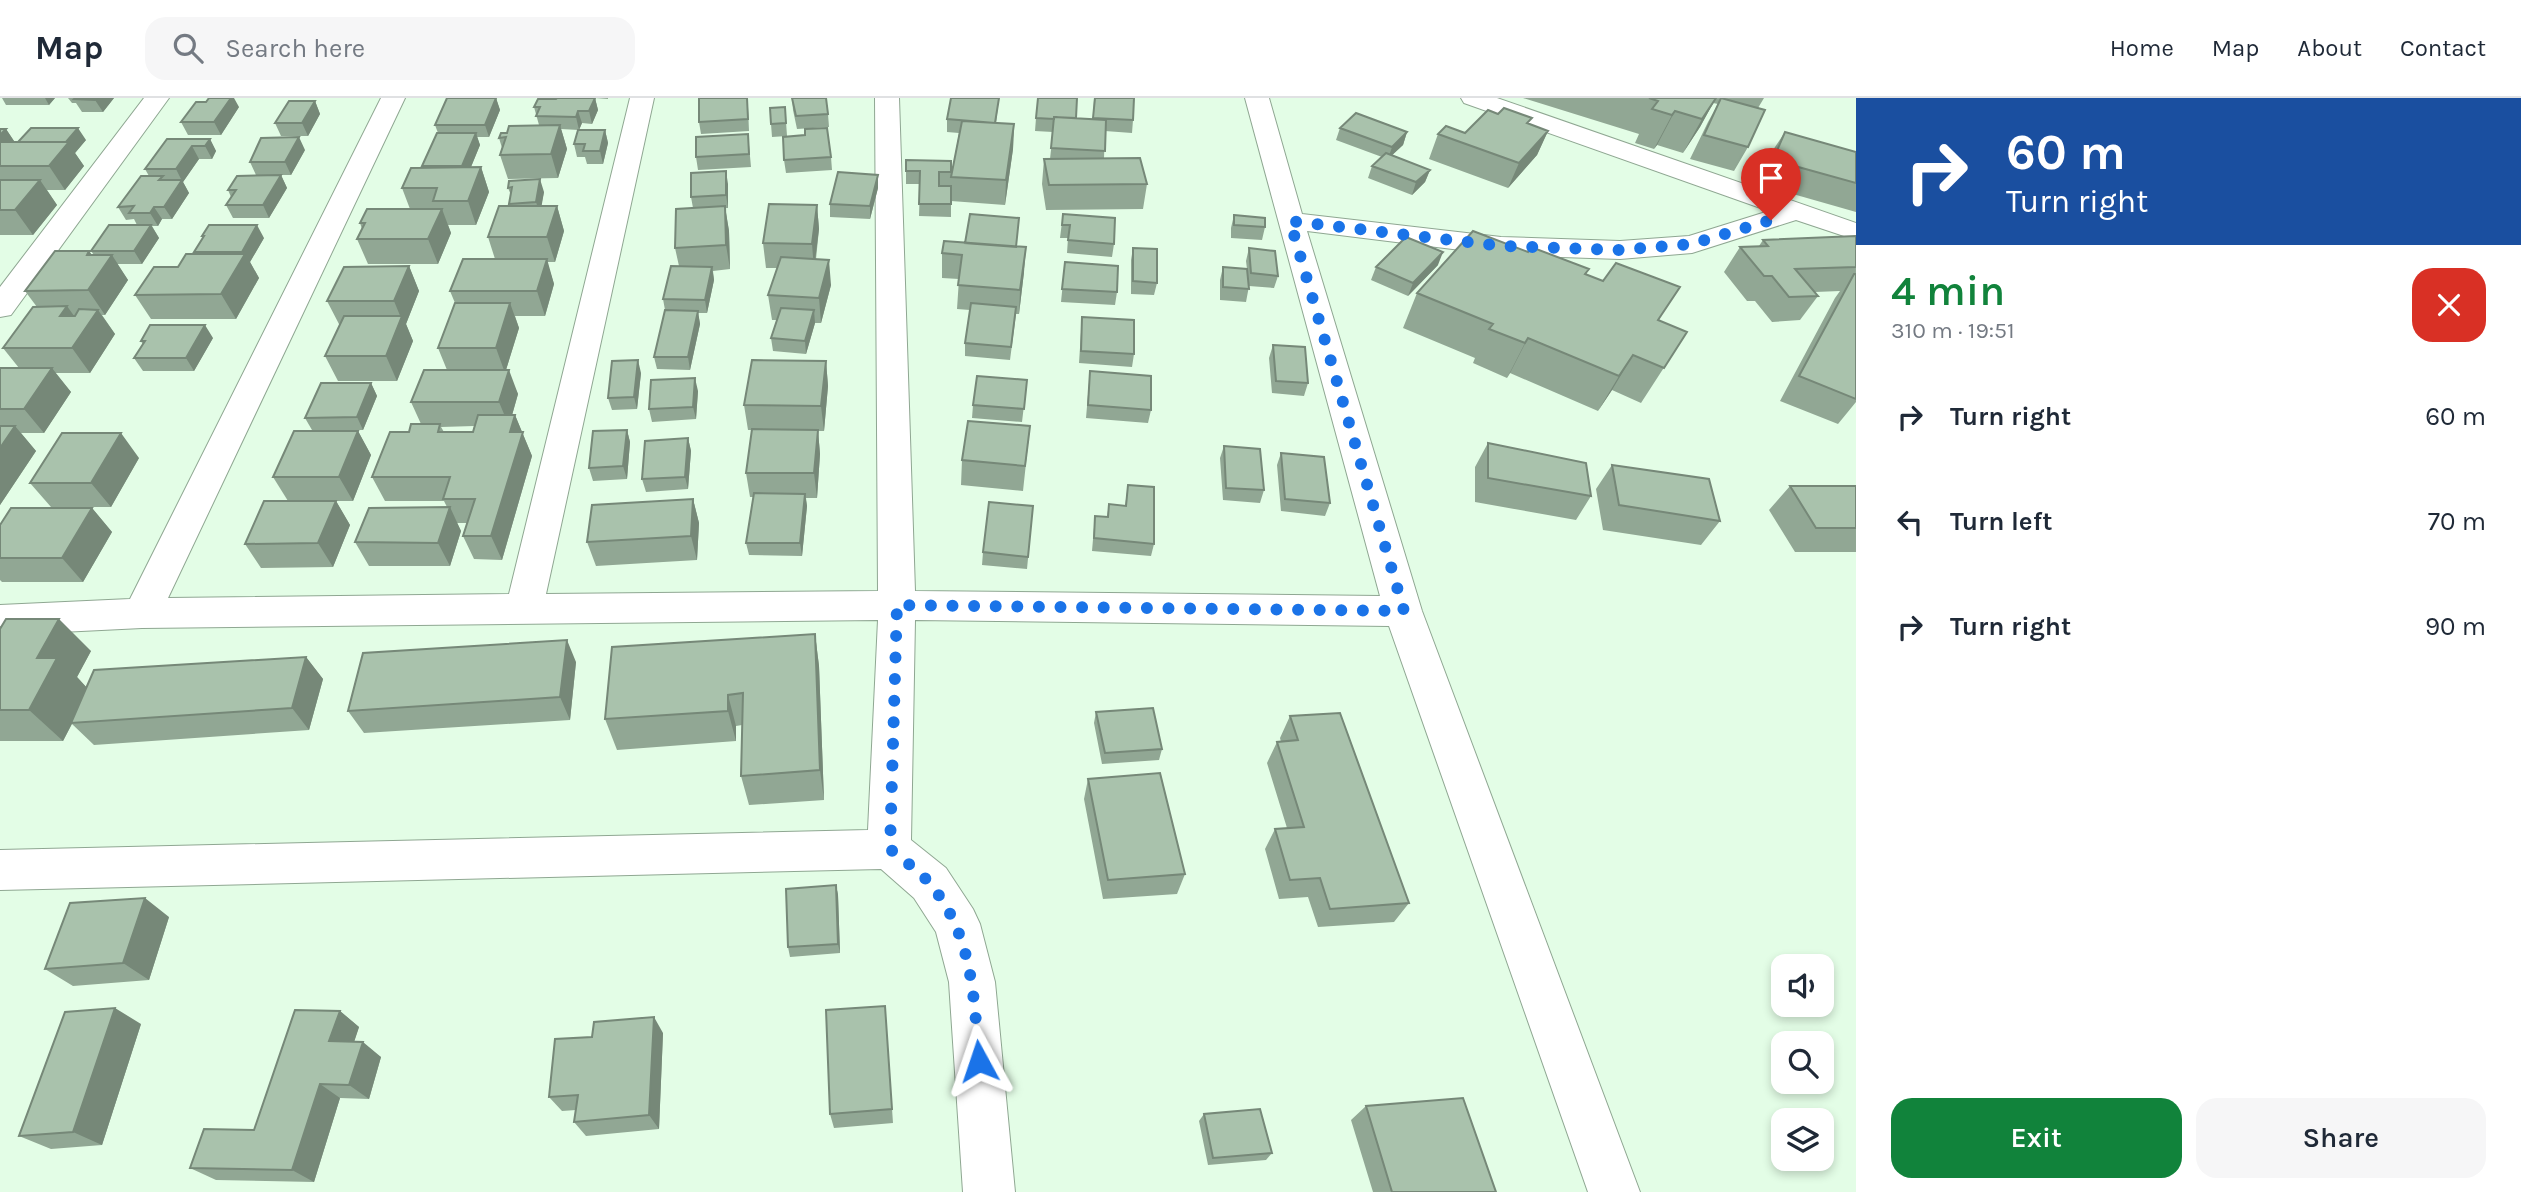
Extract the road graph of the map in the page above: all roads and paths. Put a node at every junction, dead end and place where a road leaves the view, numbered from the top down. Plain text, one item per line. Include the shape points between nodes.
1 (157, 98) edge
2 (393, 98) edge
3 (642, 98) edge
4 (887, 98) edge
5 (1257, 98) edge
6 (1473, 98) edge
7 (1794, 212) junction
8 (1290, 221) junction
9 (1856, 232) edge
10 (0, 307) edge
11 (897, 605) junction
12 (524, 610) junction
13 (1404, 611) junction
14 (142, 613) junction
15 (0, 620) edge
16 (890, 849) junction
17 (0, 870) edge
18 (989, 1192) edge
19 (1614, 1192) edge

1 - 10 street
2 - 14 street
3 - 12 street
4 - 11 street
5 - 8 street
6 - 7 street
7 - 8 street via 1692,244 1620,250 1501,246
7 - 9 street
8 - 13 street
11 - 12 street
11 - 13 street
11 - 16 street
12 - 14 street
13 - 19 street
14 - 15 street
16 - 17 street
16 - 18 street via 930,883 957,924 972,982

